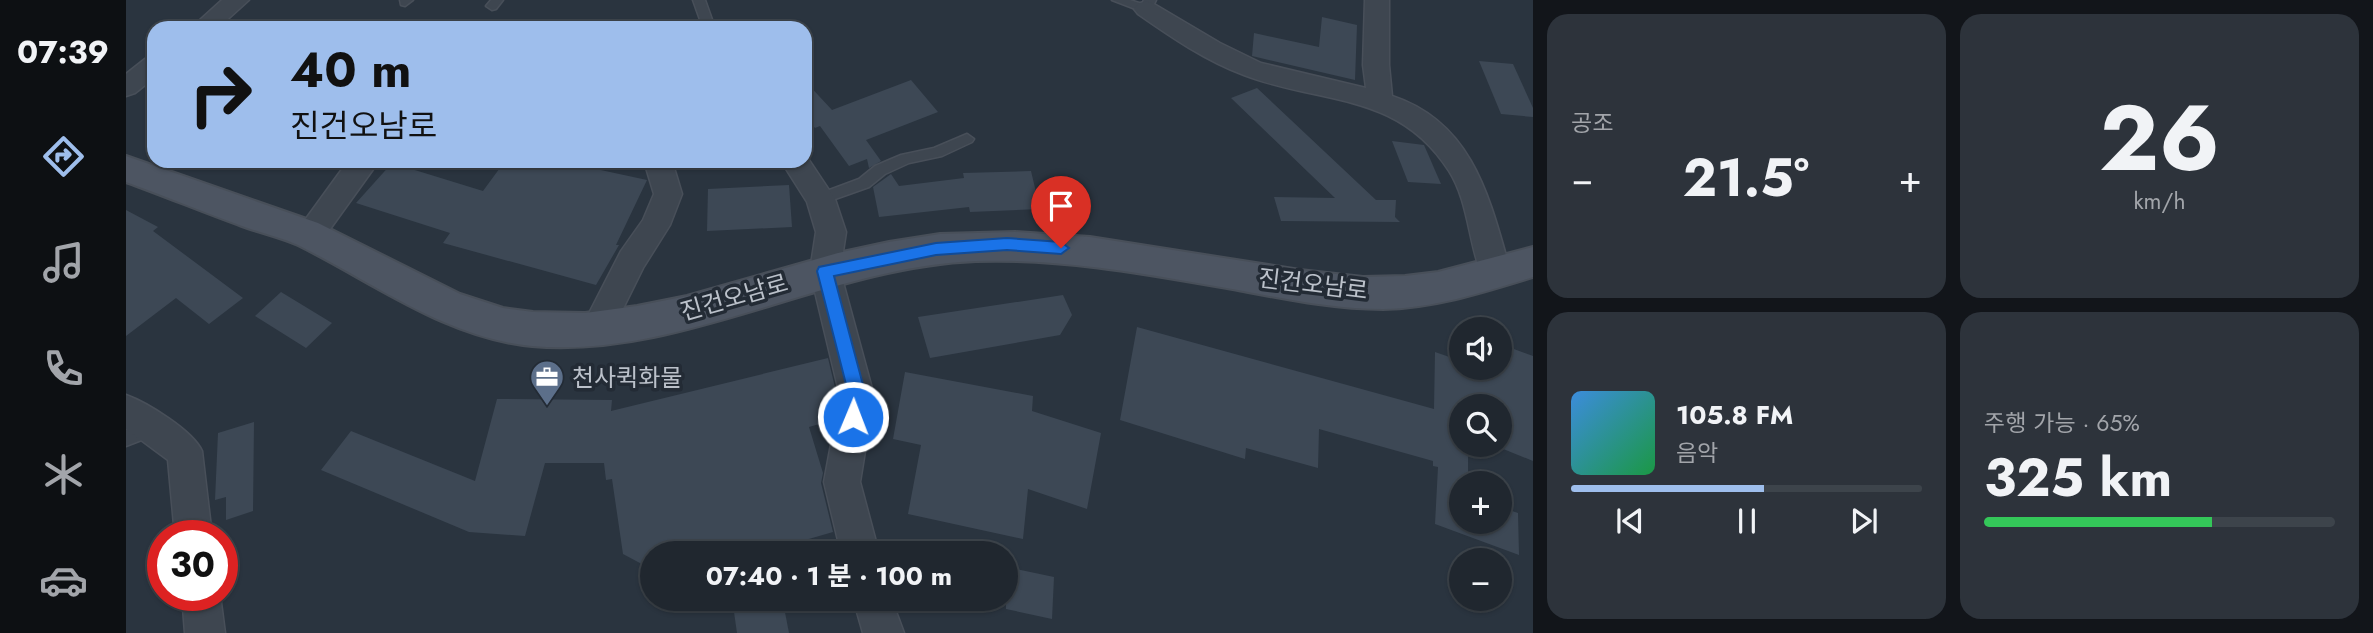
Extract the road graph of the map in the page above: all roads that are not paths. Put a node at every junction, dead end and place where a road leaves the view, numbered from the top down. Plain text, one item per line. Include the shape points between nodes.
1 (237, 0) edge
2 (699, 0) edge
3 (1118, 0) edge
4 (1377, 0) edge
5 (1148, 4) edge
6 (212, 21) edge
7 (706, 21) edge
8 (147, 70) edge
9 (126, 87) edge
10 (1380, 102) junction
11 (967, 139) dead end
12 (358, 168) edge
13 (660, 168) edge
14 (800, 168) edge
15 (126, 169) edge
16 (821, 199) junction
17 (310, 235) junction
18 (1533, 262) edge
19 (825, 271) junction
20 (1496, 273) junction
21 (597, 329) junction
22 (134, 425) edge
23 (192, 520) edge
24 (857, 541) edge
25 (203, 611) edge
26 (876, 611) edge
27 (205, 633) edge
28 (884, 633) edge

1 - 6 street
2 - 7 lane
3 - 5 lane
4 - 10 street
5 - 10 street via 1172,26 1251,68
8 - 9 street
10 - 20 street via 1424,123 1460,165
11 - 16 lane via 906,159 864,183
12 - 17 street
13 - 21 street via 668,194
14 - 16 street
15 - 17 main road, 진건오남로
16 - 19 street via 831,232
17 - 21 main road, 진건오남로 via 445,304 487,319 531,329
18 - 20 main road, 진건오남로
19 - 20 main road, 진건오남로 via 936,249 1007,244 1061,248 1346,292 1404,292
19 - 21 main road, 진건오남로 via 648,321
19 - 24 street via 857,396 842,482
22 - 23 street via 185,451
25 - 27 street
26 - 28 street

